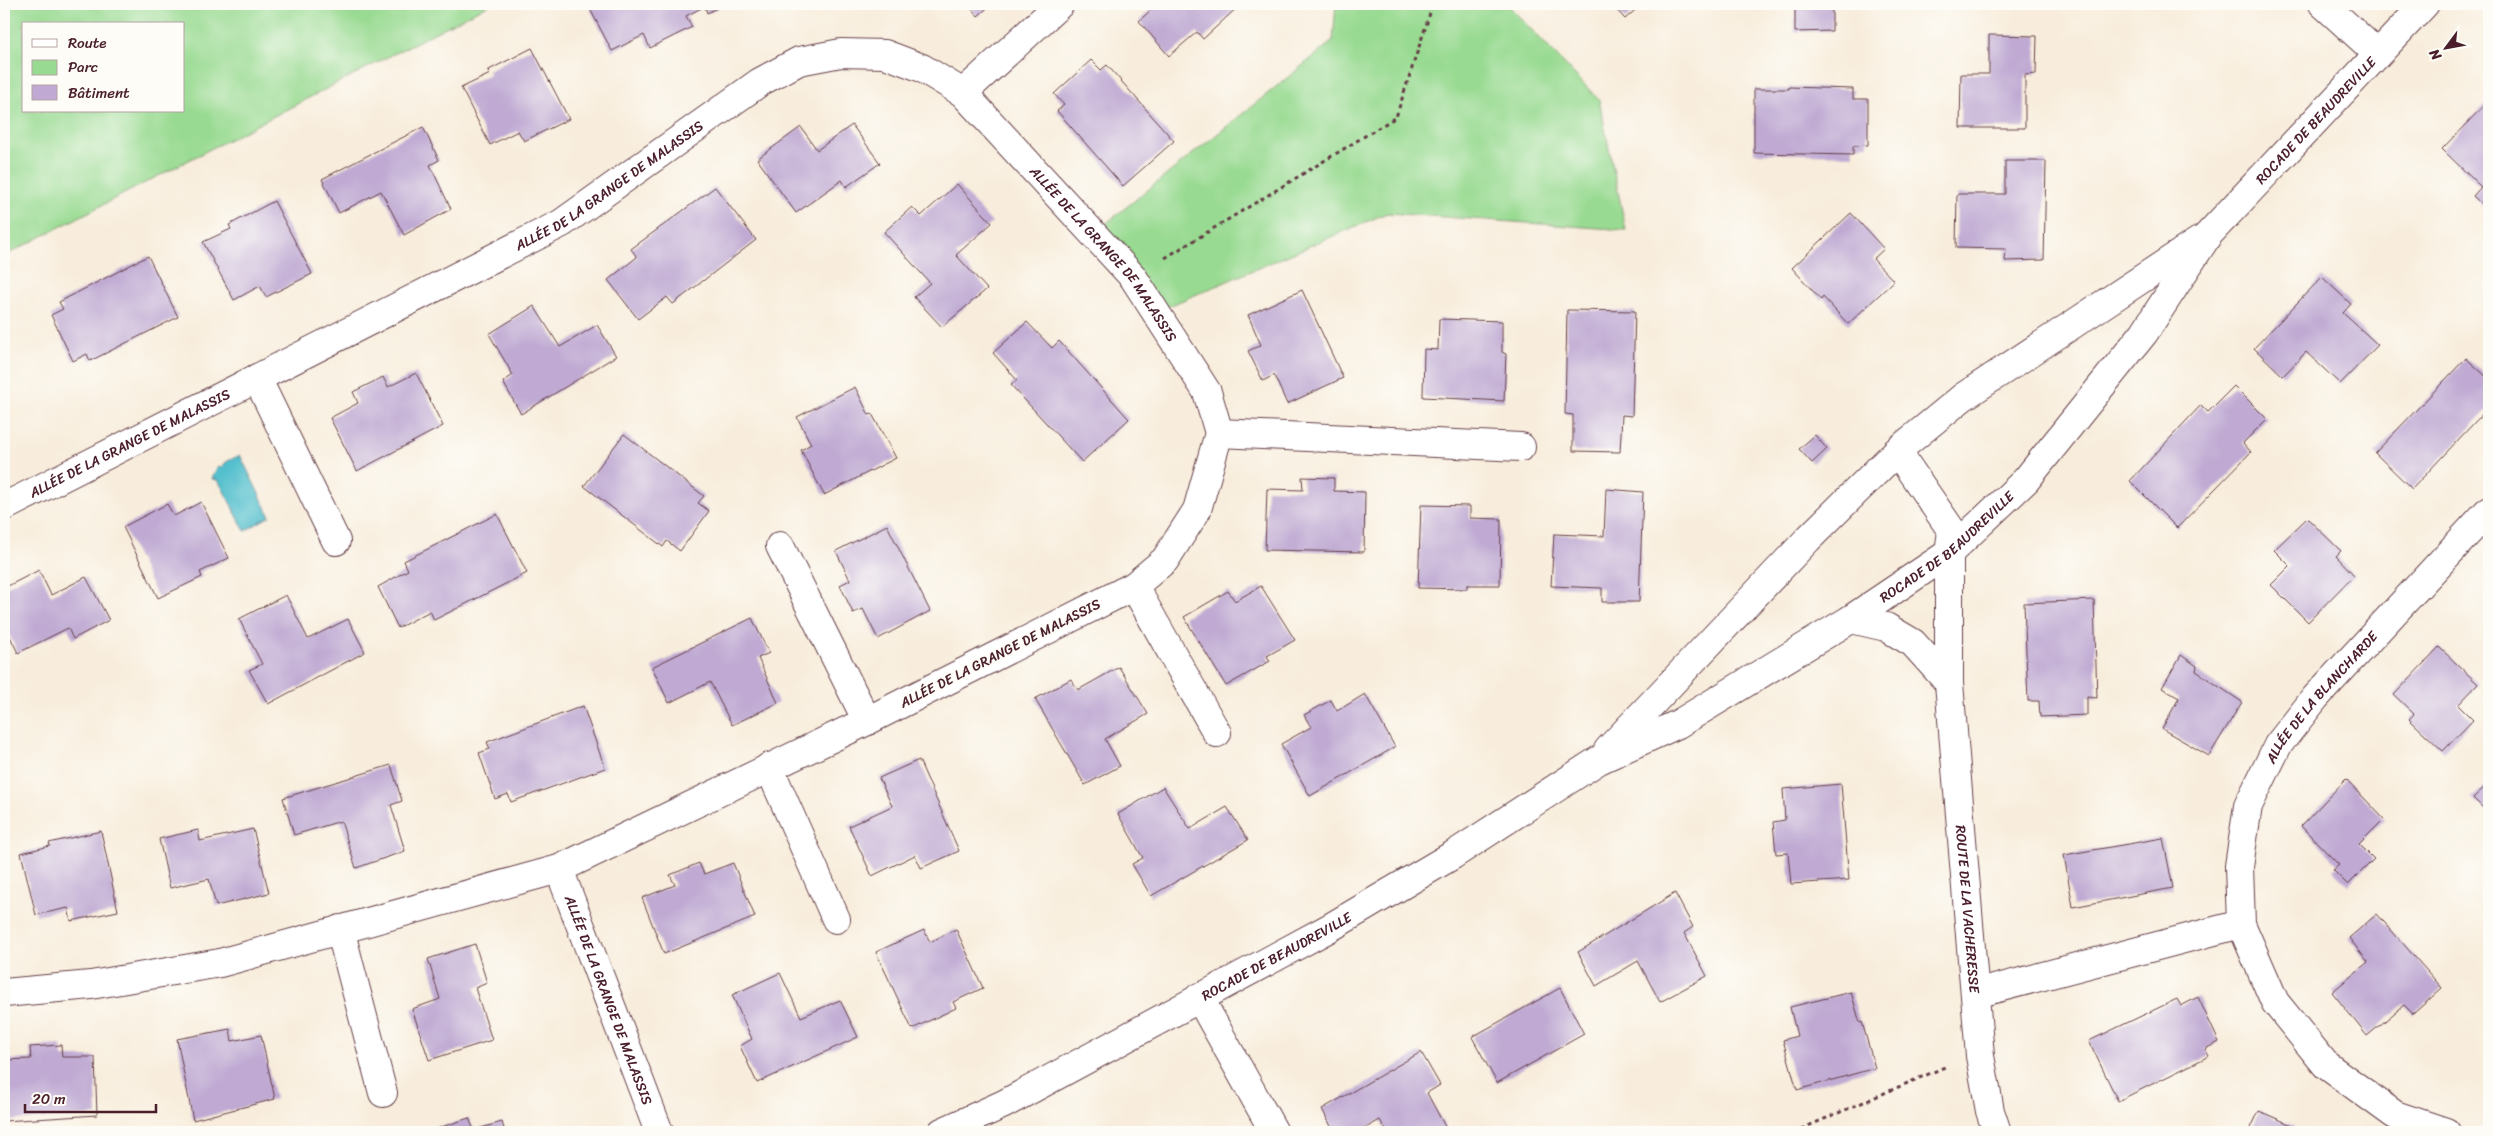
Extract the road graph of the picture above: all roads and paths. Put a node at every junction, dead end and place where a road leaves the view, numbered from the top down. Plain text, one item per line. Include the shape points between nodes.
1 (1060, 4) edge
2 (1433, 4) edge
3 (2323, 4) edge
4 (2424, 4) edge
5 (2378, 53) junction
6 (963, 93) junction
7 (2208, 235) junction
8 (1133, 277) junction
9 (257, 378) junction
10 (1219, 433) junction
11 (1521, 447) dead end
12 (1897, 451) junction
13 (4, 507) edge
14 (2489, 510) edge
15 (336, 541) dead end
16 (780, 546) dead end
17 (1949, 553) junction
18 (1134, 586) junction
19 (1851, 619) junction
20 (1949, 683) junction
21 (867, 721) junction
22 (1217, 734) dead end
23 (1599, 760) junction
24 (769, 767) junction
25 (559, 869) junction
26 (836, 920) dead end
27 (2241, 924) junction
28 (340, 929) junction
29 (4, 993) edge
30 (1975, 994) junction
31 (1199, 997) junction
32 (1980, 1056) junction
33 (383, 1093) dead end
34 (659, 1132) edge
35 (942, 1132) edge
36 (1274, 1132) edge
37 (1794, 1132) edge
38 (1998, 1132) edge
39 (2446, 1132) edge

1 - 6 street
2 - 8 path via 1396,118
3 - 5 street
4 - 5 street, ROCADE DE BEAUDREVILLE
5 - 7 street, ROCADE DE BEAUDREVILLE
6 - 8 street, ALLÉE DE LA GRANGE DE MALASSIS
6 - 9 street, ALLÉE DE LA GRANGE DE MALASSIS via 922,68 885,54 841,53 798,61 760,82 562,223
7 - 12 street, ROCADE DE BEAUDREVILLE via 1963,397
7 - 17 street, ROCADE DE BEAUDREVILLE via 2144,333 2026,480
8 - 10 street, ALLÉE DE LA GRANGE DE MALASSIS via 1207,392
9 - 13 street, ALLÉE DE LA GRANGE DE MALASSIS
9 - 15 street
10 - 11 street
10 - 18 street, ALLÉE DE LA GRANGE DE MALASSIS via 1197,510 1165,560
12 - 17 street, ROUTE DE LA VACHERESSE via 1952,531
12 - 23 street, ROCADE DE BEAUDREVILLE via 1808,538
14 - 27 street, ALLÉE DE LA BLANCHARDE via 2315,698 2278,745 2248,806 2238,866
16 - 21 street
17 - 19 street, ROCADE DE BEAUDREVILLE
17 - 20 street, ROUTE DE LA VACHERESSE
18 - 21 street, ALLÉE DE LA GRANGE DE MALASSIS
18 - 22 street
19 - 20 street via 1886,627 1913,643
19 - 23 street, ROCADE DE BEAUDREVILLE via 1678,724
20 - 30 street, ROUTE DE LA VACHERESSE
21 - 24 street, ALLÉE DE LA GRANGE DE MALASSIS
23 - 31 street, ROCADE DE BEAUDREVILLE via 1453,855
24 - 25 street, ALLÉE DE LA GRANGE DE MALASSIS
24 - 26 street
25 - 28 street, ALLÉE DE LA GRANGE DE MALASSIS
25 - 34 street, ALLÉE DE LA GRANGE DE MALASSIS
27 - 30 street
27 - 39 street, ALLÉE DE LA BLANCHARDE via 2275,1002 2326,1065 2395,1115
28 - 29 street, ALLÉE DE LA GRANGE DE MALASSIS via 220,963 91,985
28 - 33 street
30 - 32 street, ROUTE DE LA VACHERESSE
31 - 35 street, ROCADE DE BEAUDREVILLE via 1004,1104
31 - 36 street
32 - 37 path
32 - 38 street, ROUTE DE LA VACHERESSE via 1990,1112

